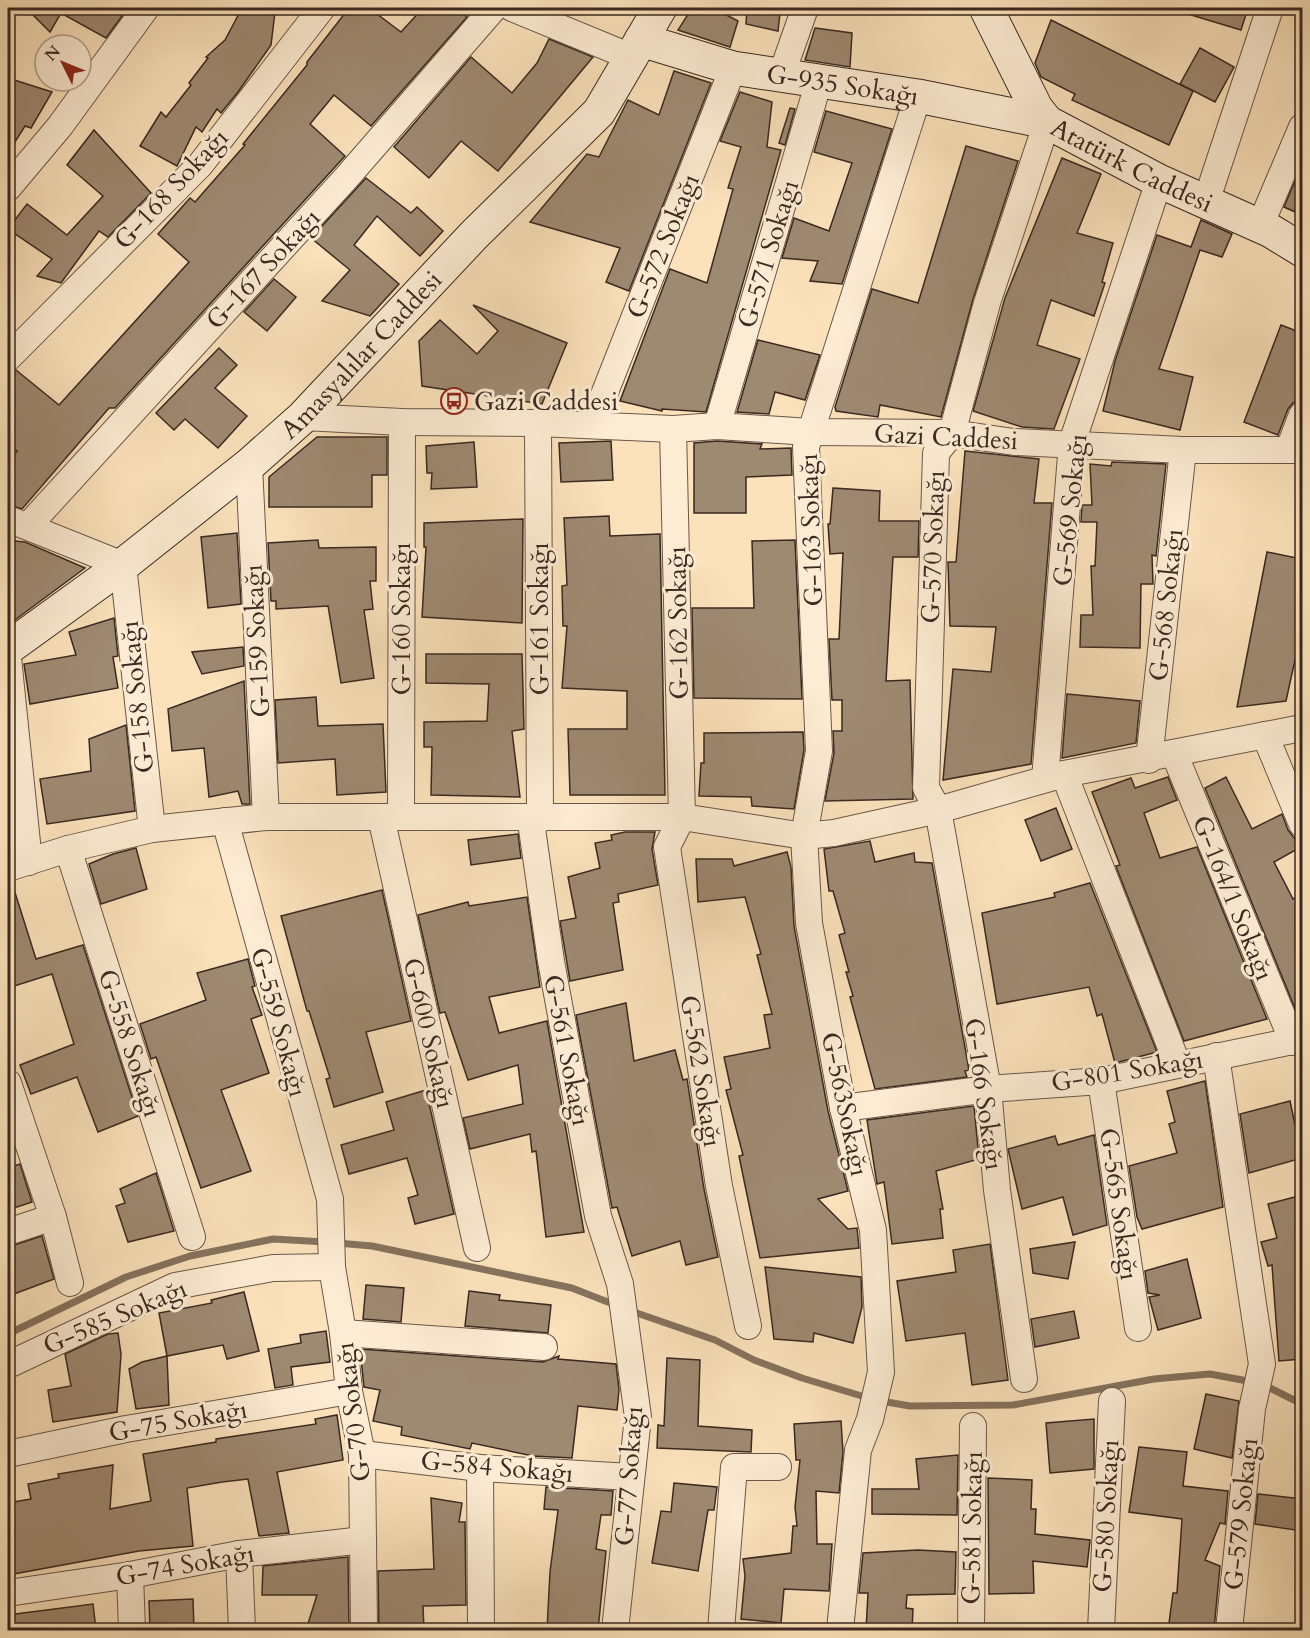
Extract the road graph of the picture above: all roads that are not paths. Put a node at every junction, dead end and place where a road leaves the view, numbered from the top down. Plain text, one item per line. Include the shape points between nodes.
1 (146, 8) edge
2 (322, 8) edge
3 (494, 8) edge
4 (512, 8) edge
5 (660, 8) edge
6 (806, 8) edge
7 (1270, 8) edge
8 (993, 13) edge
9 (636, 48) junction
10 (733, 68) junction
11 (781, 76) junction
12 (819, 81) junction
13 (918, 96) junction
14 (1047, 122) junction
15 (1302, 127) edge
16 (1159, 181) junction
17 (8, 188) edge
18 (1206, 202) junction
19 (1260, 226) junction
20 (1302, 250) edge
21 (12, 344) edge
22 (1302, 415) edge
23 (303, 417) junction
24 (402, 422) junction
25 (538, 423) junction
26 (592, 424) junction
27 (717, 426) junction
28 (673, 429) junction
29 (812, 432) junction
30 (952, 433) junction
31 (1072, 443) junction
32 (1296, 449) edge
33 (1183, 450) junction
34 (249, 465) junction
35 (18, 523) edge
36 (123, 565) junction
37 (8, 648) edge
38 (8, 658) edge
39 (1302, 728) edge
40 (1265, 735) junction
41 (1174, 753) junction
42 (1149, 760) junction
43 (1055, 776) junction
44 (938, 810) junction
45 (540, 816) junction
46 (266, 817) junction
47 (391, 817) junction
48 (681, 817) junction
49 (225, 821) junction
50 (1302, 824) edge
51 (152, 829) junction
52 (804, 836) junction
53 (68, 849) junction
54 (18, 865) edge
55 (1298, 1041) edge
56 (1216, 1056) junction
57 (1177, 1063) junction
58 (1101, 1081) junction
59 (988, 1089) junction
60 (10, 1096) edge
61 (843, 1108) junction
62 (53, 1218) junction
63 (8, 1232) edge
64 (192, 1238) dead end
65 (477, 1248) dead end
66 (332, 1267) junction
67 (70, 1283) dead end
68 (626, 1322) joint
69 (748, 1326) dead end
70 (1138, 1328) dead end
71 (343, 1333) junction
72 (544, 1347) dead end
73 (8, 1365) edge
74 (1024, 1379) dead end
75 (349, 1391) junction
76 (1112, 1401) dead end
77 (974, 1426) dead end
78 (8, 1454) edge
79 (362, 1454) junction
80 (778, 1467) dead end
81 (480, 1468) junction
82 (631, 1477) junction
83 (363, 1540) junction
84 (239, 1554) junction
85 (130, 1575) junction
86 (8, 1593) edge
87 (132, 1630) edge
88 (242, 1630) edge
89 (364, 1630) edge
90 (481, 1630) edge
91 (615, 1630) edge
92 (721, 1630) edge
93 (840, 1630) edge
94 (971, 1630) edge
95 (1101, 1630) edge
96 (1229, 1630) edge

1 - 17 street via 60,126
2 - 21 street, G-168 Sokağı via 200,165
3 - 35 street, G-167 Sokağı via 346,177
4 - 9 street
5 - 9 main road, Amasyalılar Caddesi
6 - 11 street
7 - 18 street
8 - 14 main road, Atatürk Caddesi via 1036,108
9 - 10 main road, G-935 Sokağı
9 - 23 main road, Amasyalılar Caddesi via 599,112 474,235
10 - 11 main road, G-935 Sokağı
10 - 26 street, G-572 Sokağı
11 - 12 main road, G-935 Sokağı
12 - 13 main road, G-935 Sokağı
12 - 27 street, G-571 Sokağı
13 - 14 main road, G-935 Sokağı
13 - 29 street, G-163 Sokağı
14 - 16 main road, Atatürk Caddesi
14 - 30 street, G-570 Sokağı via 987,303
15 - 19 street
16 - 18 main road, Atatürk Caddesi
16 - 31 street, G-569 Sokağı
18 - 19 main road, Atatürk Caddesi
19 - 20 main road, Atatürk Caddesi
22 - 32 street
23 - 24 street, Gazi Caddesi
23 - 34 main road, Amasyalılar Caddesi
24 - 25 street, Gazi Caddesi
24 - 47 street, G-160 Sokağı
25 - 26 street, Gazi Caddesi
25 - 45 street, G-161 Sokağı
26 - 28 street, Gazi Caddesi
27 - 28 street, Gazi Caddesi
27 - 29 street, Gazi Caddesi
28 - 48 street, G-162 Sokağı
29 - 30 street, Gazi Caddesi
29 - 52 street, G-163 Sokağı via 806,447 819,751
30 - 31 street, Gazi Caddesi via 1014,442
30 - 44 street, G-570 Sokağı via 936,453 926,788
31 - 33 street, Gazi Caddesi
31 - 43 street, G-569 Sokağı
32 - 33 street, Gazi Caddesi
33 - 42 street, G-568 Sokağı
34 - 36 main road, Amasyalılar Caddesi
34 - 46 street, G-159 Sokağı
35 - 36 street
36 - 37 main road, Amasyalılar Caddesi
36 - 51 street, G-158 Sokağı
38 - 54 street
39 - 40 street
40 - 41 street
40 - 50 street
41 - 42 street
41 - 55 street, G-164/1 Sokağı
42 - 43 street
43 - 44 street
43 - 57 street
44 - 52 street via 869,827
44 - 59 street, G-166 Sokağı
45 - 47 street
45 - 48 street
45 - 68 street, G-561 Sokağı via 531,829 551,961 598,1216 620,1284
46 - 47 street
46 - 49 street
47 - 65 street, G-600 Sokağı
48 - 52 street
48 - 69 street, G-562 Sokağı via 668,846 719,1186
49 - 51 street
49 - 66 street, G-559 Sokağı via 330,1199
51 - 53 street
52 - 61 street, G-563Sokağı via 809,923
53 - 54 street
53 - 64 street, G-558 Sokağı
55 - 56 street, G-801 Sokağı
56 - 57 street, G-801 Sokağı
56 - 96 street, G-579 Sokağı via 1261,1368
57 - 58 street, G-801 Sokağı
58 - 59 street, G-801 Sokağı
58 - 70 street, G-565 Sokağı
59 - 61 street, G-801 Sokağı
59 - 74 street, G-166 Sokağı via 997,1190
60 - 62 street
61 - 93 street, G-563Sokağı via 873,1230 881,1372 858,1450
62 - 63 street
62 - 67 street
66 - 71 street, G-70 Sokağı
66 - 73 street, G-585 Sokağı via 273,1268 175,1286
68 - 82 street, G-77 Sokağı via 638,1417
71 - 72 street
71 - 75 street, G-70 Sokağı
75 - 78 street, G-75 Sokağı via 126,1429
75 - 79 street, G-70 Sokağı
76 - 95 street, G-580 Sokağı
77 - 94 street, G-581 Sokağı
79 - 81 street, G-584 Sokağı
79 - 83 street, G-70 Sokağı
80 - 92 street via 734,1467
81 - 82 street, G-584 Sokağı
81 - 90 street
82 - 91 street, G-77 Sokağı
83 - 84 street, G-74 Sokağı
83 - 89 street, G-70 Sokağı
84 - 85 street, G-74 Sokağı
84 - 88 street
85 - 86 street, G-74 Sokağı
85 - 87 street

